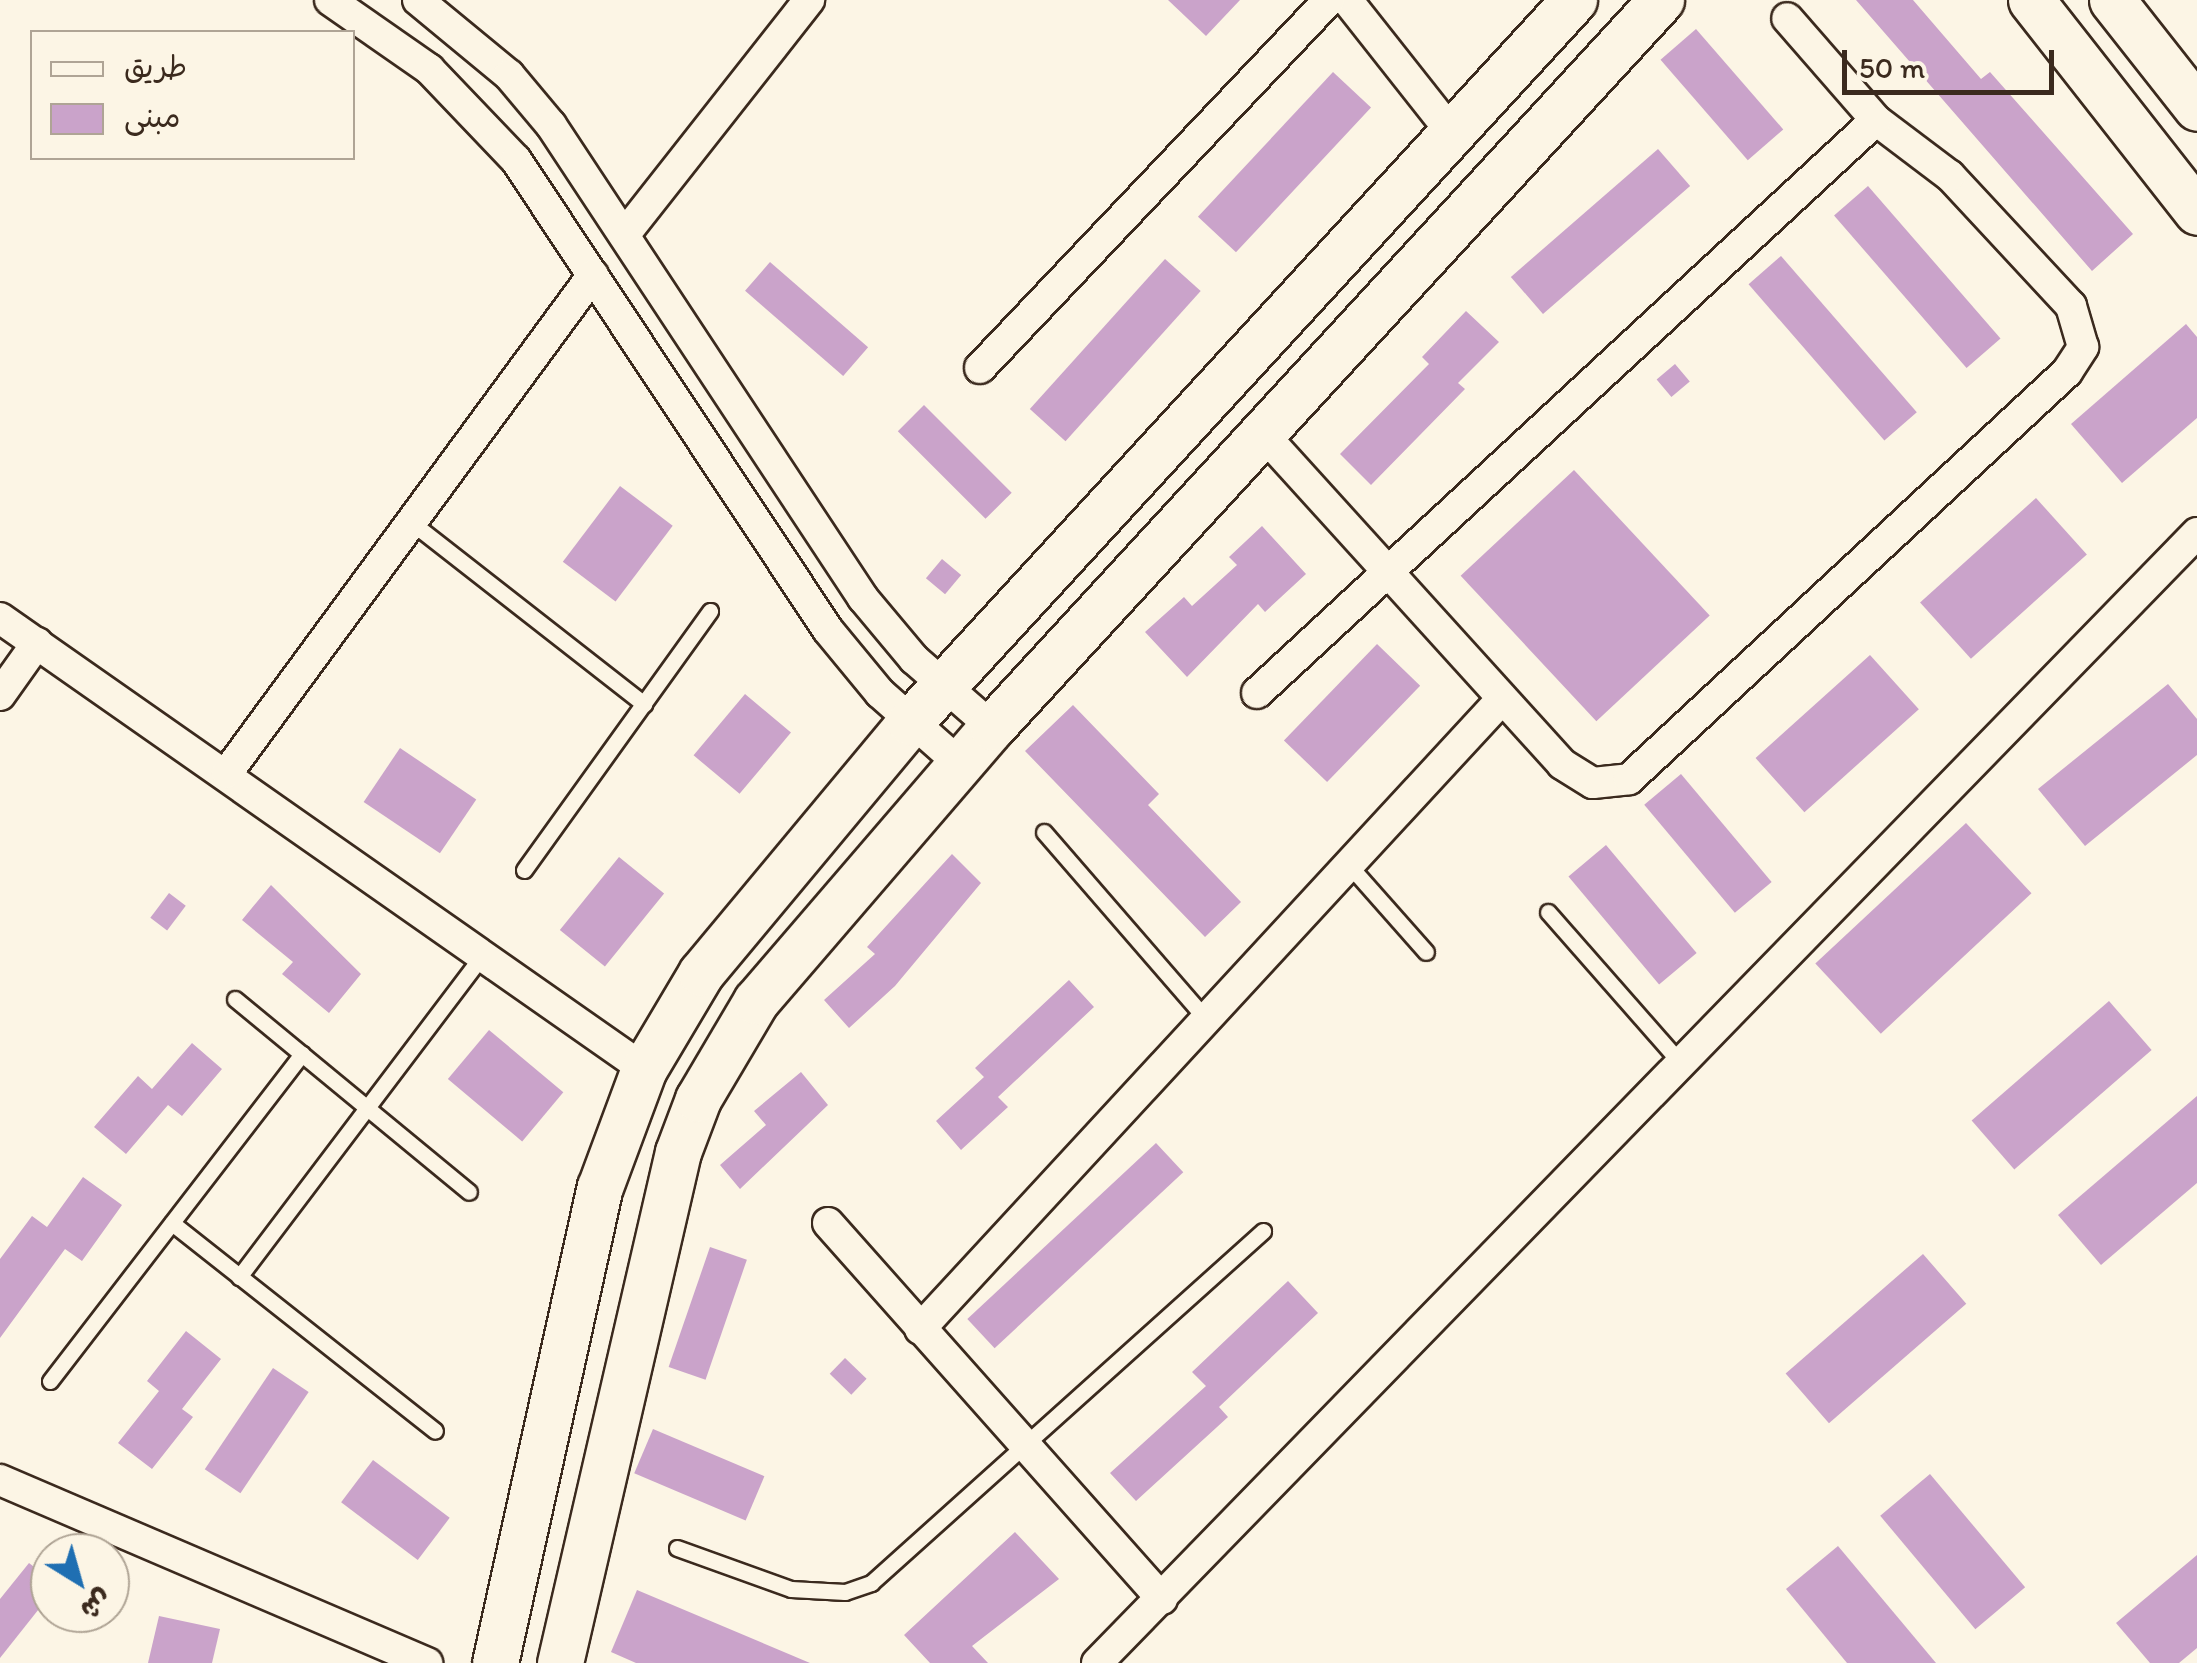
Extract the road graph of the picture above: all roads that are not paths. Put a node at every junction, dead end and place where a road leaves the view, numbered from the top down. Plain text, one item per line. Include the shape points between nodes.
1 (330, 0) edge
2 (418, 0) edge
3 (809, 0) edge
4 (1328, 0) edge
5 (1347, 0) edge
6 (1574, 0) edge
7 (1660, 0) edge
8 (2031, 0) edge
9 (2112, 0) edge
10 (1788, 18) dead end
11 (2197, 108) edge
12 (1876, 120) junction
13 (1452, 133) junction
14 (2197, 212) edge
15 (625, 234) junction
16 (593, 275) junction
17 (980, 368) dead end
18 (1263, 434) junction
19 (411, 522) junction
20 (2197, 533) edge
21 (1387, 572) junction
22 (710, 611) dead end
23 (0, 618) edge
24 (37, 643) junction
25 (942, 686) junction
26 (1257, 692) dead end
27 (0, 695) edge
28 (1502, 699) junction
29 (644, 704) junction
30 (910, 722) junction
31 (992, 727) junction
32 (960, 764) junction
33 (226, 773) junction
34 (1044, 832) dead end
35 (1350, 866) junction
36 (524, 870) dead end
37 (1548, 912) dead end
38 (1426, 952) dead end
39 (483, 954) junction
40 (235, 1000) dead end
41 (1207, 1020) junction
42 (302, 1054) junction
43 (1680, 1062) junction
44 (644, 1070) junction
45 (366, 1108) junction
46 (469, 1192) dead end
47 (828, 1223) dead end
48 (172, 1224) junction
49 (1263, 1231) dead end
50 (239, 1277) junction
51 (920, 1329) junction
52 (50, 1381) dead end
53 (435, 1430) dead end
54 (1026, 1447) junction
55 (0, 1480) edge
56 (676, 1548) dead end
57 (1162, 1599) junction
58 (428, 1663) edge
59 (495, 1663) edge
60 (560, 1663) edge
61 (1096, 1663) edge

1 - 16 street via 476,112
2 - 15 street via 508,75
3 - 15 street
4 - 17 street
5 - 13 street
6 - 13 main road
7 - 18 main road
8 - 14 main road
9 - 11 main road
10 - 12 street
12 - 21 street
12 - 28 street via 1966,192 2071,306 2084,332 2078,361 1628,779 1592,784 1576,776
13 - 25 main road
15 - 25 street via 863,598
16 - 19 street
16 - 30 street via 828,630
18 - 21 street
18 - 31 main road
19 - 29 lane
19 - 33 street
20 - 43 street
21 - 26 street
21 - 28 street
22 - 29 lane
23 - 24 street
24 - 27 street
24 - 33 street
25 - 30 main road
25 - 31 street
28 - 35 street
29 - 36 lane
30 - 32 street
30 - 44 main road via 701,973
31 - 32 main road
32 - 60 main road via 756,1001 698,1099 664,1208
33 - 39 street
34 - 41 lane
35 - 38 lane
35 - 41 street
37 - 43 lane
39 - 44 street
39 - 45 lane
40 - 42 lane
41 - 51 street
42 - 45 lane
42 - 48 lane
43 - 57 street
44 - 59 main road via 600,1187
45 - 46 lane
45 - 50 lane
47 - 51 street
48 - 50 lane
48 - 52 lane
49 - 54 lane
50 - 53 lane
51 - 54 street
54 - 56 lane via 893,1568 845,1592 791,1590
54 - 57 street
55 - 58 street
57 - 61 street

